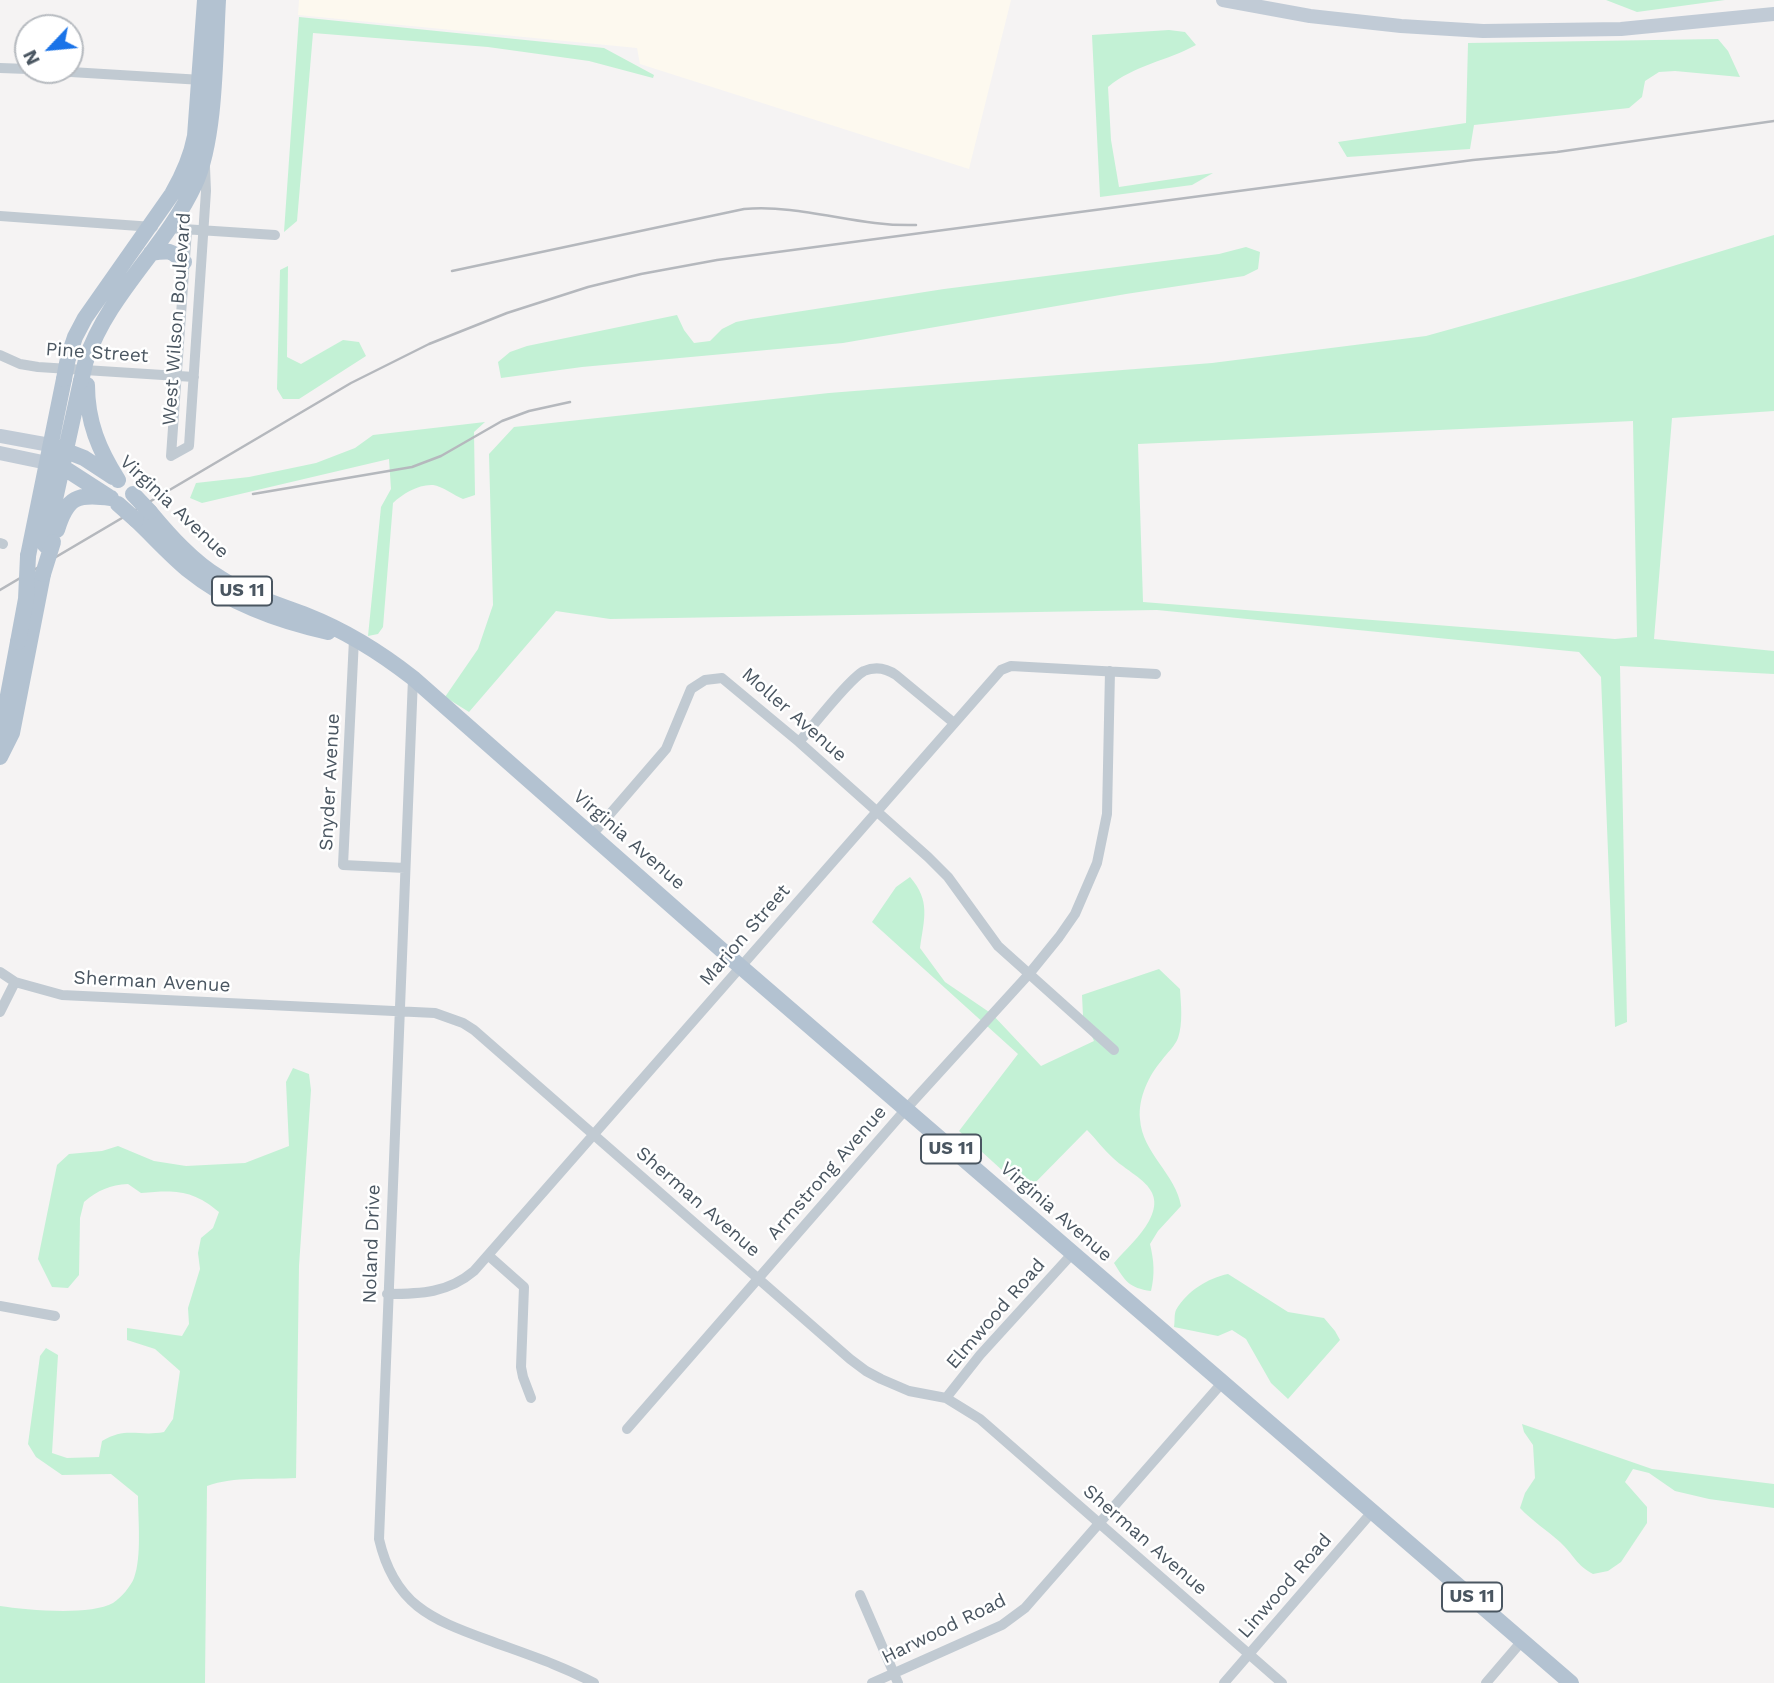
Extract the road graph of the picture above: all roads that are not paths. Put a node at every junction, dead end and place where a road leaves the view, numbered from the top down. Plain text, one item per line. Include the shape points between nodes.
1 (205, 0) edge
2 (218, 0) edge
3 (1223, 0) edge
4 (1774, 14) edge
5 (84, 73) edge
6 (206, 80) junction
7 (204, 158) junction
8 (0, 216) edge
9 (148, 226) junction
10 (167, 228) junction
11 (187, 230) junction
12 (204, 231) junction
13 (275, 235) dead end
14 (151, 253) junction
15 (184, 262) junction
16 (0, 355) edge
17 (176, 376) junction
18 (194, 377) junction
19 (84, 381) junction
20 (0, 436) edge
21 (58, 447) junction
22 (0, 453) edge
23 (55, 464) junction
24 (118, 480) junction
25 (114, 501) junction
26 (143, 516) junction
27 (49, 544) junction
28 (354, 639) junction
29 (24, 643) junction
30 (1110, 671) junction
31 (1156, 674) dead end
32 (414, 678) junction
33 (954, 723) junction
34 (0, 738) edge
35 (799, 742) junction
36 (0, 757) edge
37 (877, 811) junction
38 (592, 836) junction
39 (405, 868) junction
40 (741, 967) junction
41 (0, 972) edge
42 (1029, 974) junction
43 (15, 982) junction
44 (399, 1010) junction
45 (0, 1012) edge
46 (1114, 1050) dead end
47 (906, 1109) junction
48 (595, 1135) junction
49 (1072, 1254) junction
50 (489, 1256) junction
51 (759, 1279) junction
52 (387, 1293) junction
53 (0, 1306) edge
54 (55, 1316) dead end
55 (1222, 1383) junction
56 (531, 1398) dead end
57 (946, 1398) junction
58 (627, 1429) dead end
59 (1372, 1512) junction
60 (1099, 1523) junction
61 (860, 1595) dead end
62 (1522, 1641) junction
63 (1249, 1655) junction
64 (896, 1678) edge
65 (594, 1683) edge
66 (872, 1683) edge
67 (1224, 1683) edge
68 (1282, 1683) edge
69 (1486, 1683) edge
70 (1571, 1683) edge

1 - 6 main road, West Wilson Boulevard
2 - 6 main road, West Wilson Boulevard
3 - 4 main road via 1323,17 1483,31 1621,29
5 - 6 street
6 - 7 main road, West Wilson Boulevard
6 - 9 main road, West Wilson Boulevard via 183,176
7 - 10 main road, West Wilson Boulevard via 196,183
7 - 12 street, West Wilson Boulevard
8 - 9 street
9 - 10 street
9 - 21 main road, West Wilson Boulevard, bridge via 75,337 64,379
10 - 11 street
10 - 14 main road, West Wilson Boulevard
11 - 12 street
11 - 15 street, West Wilson Boulevard
12 - 13 street
12 - 18 street, West Wilson Boulevard
14 - 15 main road via 167,250
14 - 19 main road, West Wilson Boulevard, bridge via 91,343
15 - 17 street, West Wilson Boulevard
16 - 17 street, Pine Street via 37,368
17 - 18 street, Pine Street
17 - 18 street, West Wilson Boulevard via 171,456 190,446
19 - 21 main road, West Wilson Boulevard
19 - 24 main road via 90,422
20 - 21 main road, Virginia Avenue
21 - 23 main road, West Wilson Boulevard
21 - 24 main road, Virginia Avenue / US 11
22 - 23 main road, Virginia Avenue
23 - 25 main road, Virginia Avenue
23 - 27 main road
23 - 29 main road, bridge via 29,556
24 - 26 main road, Virginia Avenue / US 11, bridge via 133,494
25 - 26 main road, Virginia Avenue, bridge
25 - 27 main road via 93,495 72,500
26 - 28 main road, Virginia Avenue / US 11 via 218,577 249,595
27 - 29 main road, bridge
28 - 32 main road, Virginia Avenue / US 11
28 - 39 street, Snyder Avenue via 343,865
29 - 34 main road
29 - 36 main road via 12,733
30 - 31 street, Marion Street
30 - 33 street, Marion Street via 1006,667
30 - 42 street, Armstrong Avenue via 1107,814 1097,863 1074,914
32 - 38 main road, Virginia Avenue / US 11
32 - 39 street, Noland Drive
33 - 35 street via 890,670 874,668 853,680
33 - 37 street, Marion Street
35 - 37 street, Moller Avenue
35 - 38 street, Moller Avenue via 731,683 722,678 705,680 691,689 658,760
37 - 40 street, Marion Street
37 - 42 street, Moller Avenue via 948,877 998,946
38 - 40 main road, Virginia Avenue / US 11
39 - 44 street, Noland Drive
40 - 47 main road, Virginia Avenue / US 11
40 - 48 street, Marion Street
41 - 43 street, Sherman Avenue
42 - 46 street, Moller Avenue
42 - 47 street, Armstrong Avenue
43 - 44 street, Sherman Avenue via 83,997
43 - 45 street
44 - 48 street, Sherman Avenue via 435,1013 463,1023
44 - 52 street, Noland Drive
47 - 49 main road, Virginia Avenue / US 11
47 - 51 street, Armstrong Avenue
48 - 50 street, Marion Street
48 - 51 street, Sherman Avenue
49 - 55 main road, Virginia Avenue / US 11
49 - 57 street, Elmwood Road
50 - 52 street, Marion Street via 449,1288
50 - 56 street via 524,1287 522,1367
51 - 57 street, Sherman Avenue via 866,1371 909,1391
51 - 58 street, Armstrong Avenue
52 - 65 street, Noland Drive via 379,1539 390,1573 410,1599 435,1619
53 - 54 street
55 - 59 main road, Virginia Avenue / US 11
55 - 60 street, Harwood Road
57 - 60 street, Sherman Avenue via 980,1419
59 - 62 main road, Virginia Avenue / US 11
59 - 63 street, Linwood Road
60 - 63 street, Sherman Avenue
60 - 64 street, Harwood Road via 1015,1616
61 - 64 street
62 - 69 street
62 - 70 main road, Virginia Avenue / US 11
63 - 67 street, Linwood Road
63 - 68 street, Sherman Avenue
64 - 66 street, Harwood Road

